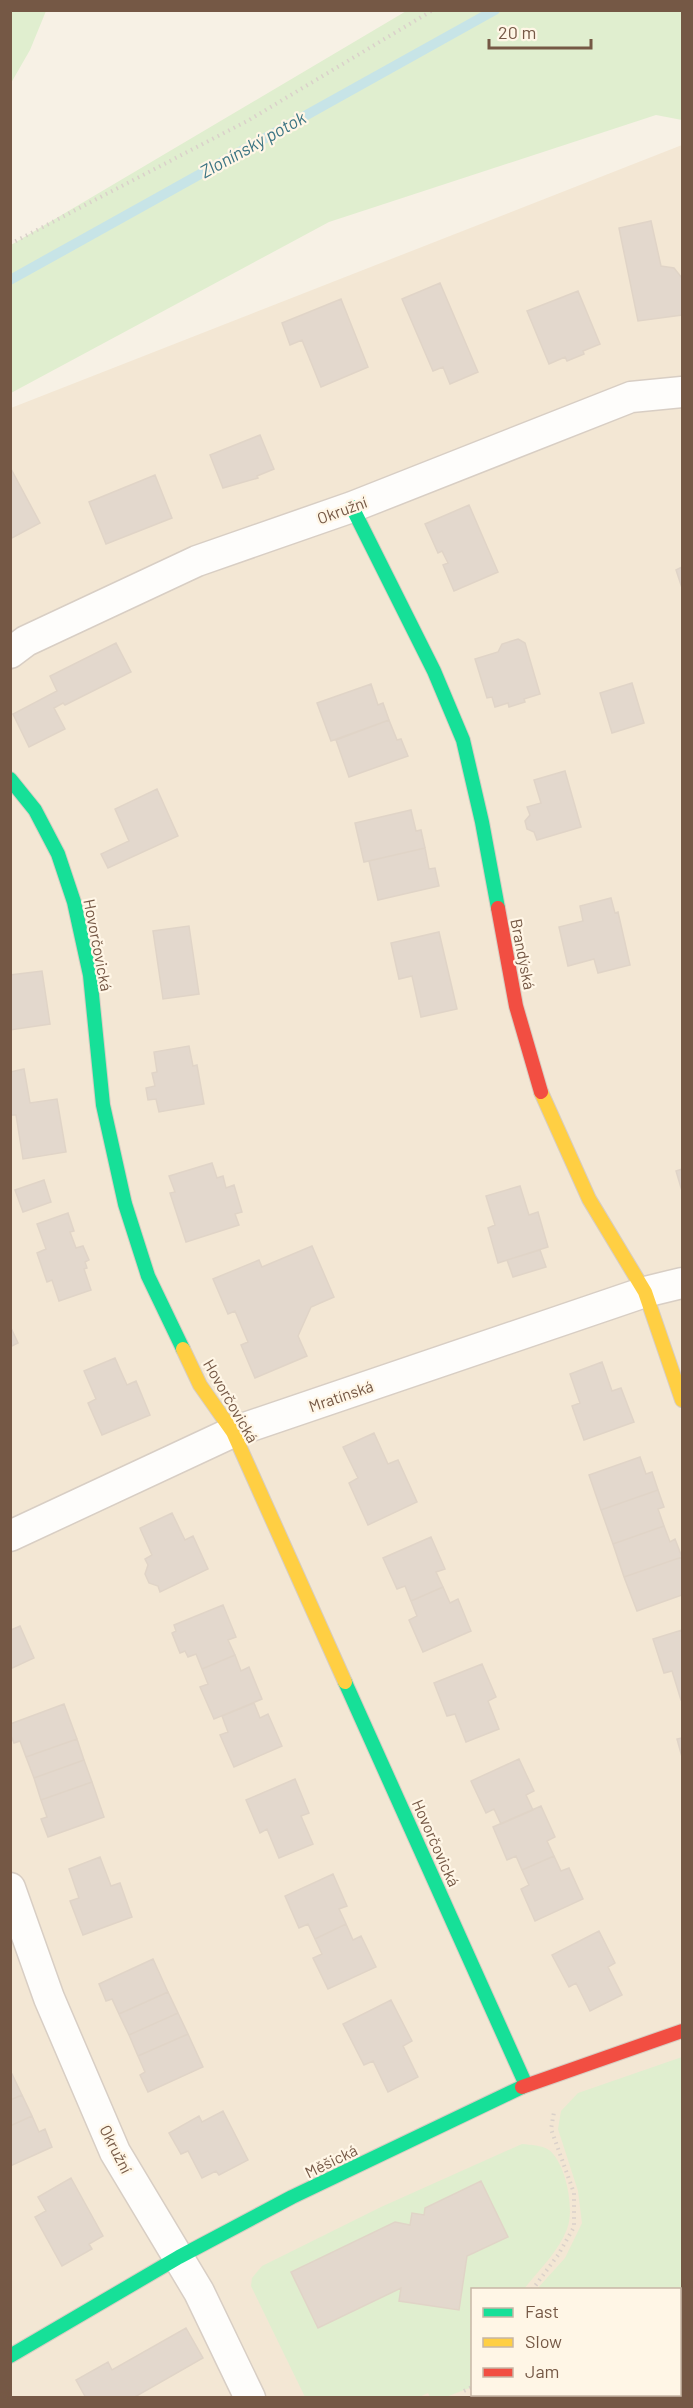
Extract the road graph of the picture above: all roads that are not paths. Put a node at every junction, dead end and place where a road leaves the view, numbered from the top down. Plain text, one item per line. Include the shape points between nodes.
1 (682, 392) edge
2 (352, 507) junction
3 (10, 653) edge
4 (10, 779) edge
5 (682, 1283) edge
6 (645, 1292) junction
7 (682, 1400) edge
8 (233, 1432) junction
9 (10, 1536) edge
10 (10, 1888) edge
11 (682, 2031) edge
12 (526, 2085) junction
13 (178, 2258) junction
14 (10, 2356) edge
15 (250, 2397) edge

1 - 2 street, Okružní via 631,397
2 - 3 street, Okružní via 197,561 26,641
2 - 6 street, Brandýská via 434,671 463,740 516,1006 542,1097 589,1199
4 - 8 street, Hovorčovická via 34,810 58,854 74,902 90,975 103,1106 125,1204 148,1276 200,1385
5 - 6 street, Mratínská
6 - 7 street, Brandýská
6 - 8 street, Mratínská
8 - 9 street, Mratínská
8 - 12 street, Hovorčovická
10 - 13 street, Okružní via 49,1998 115,2152
11 - 12 street, Měšická
12 - 13 street, Měšická via 272,2207
13 - 14 street, Měšická
13 - 15 street, Okružní via 199,2292

